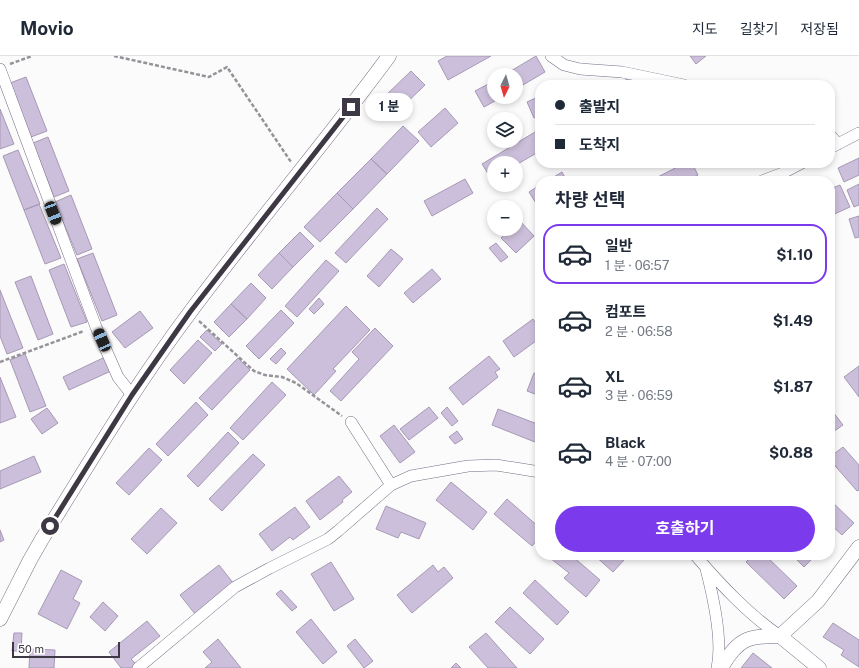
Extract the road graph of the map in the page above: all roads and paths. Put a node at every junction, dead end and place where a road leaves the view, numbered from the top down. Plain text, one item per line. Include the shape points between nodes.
1 (32, 56) edge
2 (114, 56) edge
3 (389, 56) edge
4 (552, 56) edge
5 (3, 67) edge
6 (660, 80) edge
7 (859, 133) edge
8 (835, 145) edge
9 (794, 168) edge
10 (299, 174) junction
11 (782, 176) edge
12 (190, 312) junction
13 (96, 327) junction
14 (0, 362) edge
15 (132, 395) junction
16 (351, 422) joint
17 (535, 471) edge
18 (391, 484) junction
19 (859, 547) edge
20 (699, 560) edge
21 (705, 567) junction
22 (0, 619) edge
23 (780, 636) junction
24 (138, 668) edge
25 (717, 668) edge
26 (721, 668) edge
27 (819, 668) edge

1 - 5 path
2 - 10 path via 209,77 228,67
3 - 10 street
4 - 6 street via 564,64 580,69 622,72
5 - 13 street
7 - 8 street
9 - 11 street
10 - 12 street
12 - 15 street
12 - 16 path via 254,370 296,383
13 - 14 path
13 - 15 street via 118,377
15 - 22 street via 30,560
16 - 18 street
17 - 18 street via 496,465 468,466 411,476
18 - 24 street via 328,539 235,587
19 - 23 street via 818,601
20 - 21 street
21 - 23 street via 761,623
21 - 25 street via 718,636
23 - 26 street via 759,636 744,641 733,650
23 - 27 street

